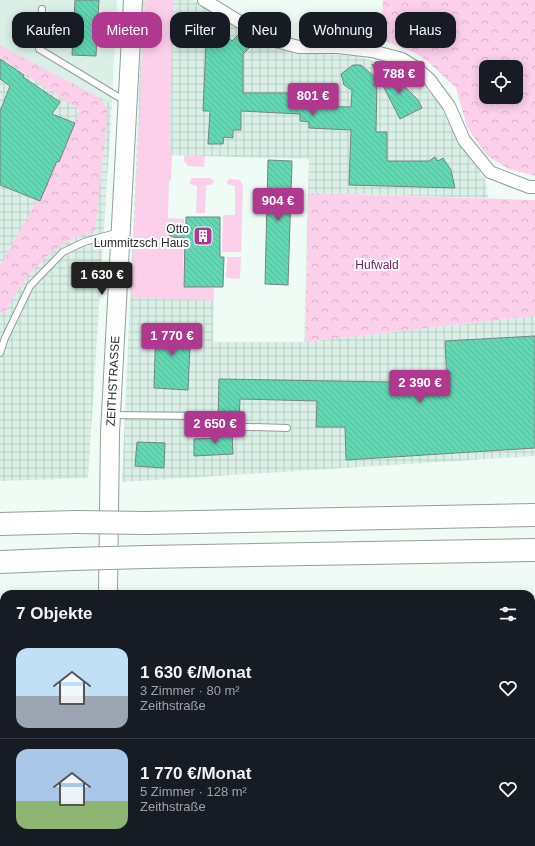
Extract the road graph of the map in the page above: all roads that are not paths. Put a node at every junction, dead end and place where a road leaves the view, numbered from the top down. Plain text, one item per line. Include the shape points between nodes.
1 (133, 0) edge
2 (204, 0) edge
3 (42, 10) dead end
4 (128, 103) junction
5 (535, 187) edge
6 (121, 232) junction
7 (0, 353) edge
8 (111, 415) junction
9 (287, 428) dead end
10 (535, 516) edge
11 (0, 524) edge
12 (535, 550) edge
13 (30, 561) junction
14 (0, 562) edge
15 (0, 567) edge
16 (108, 590) edge

1 - 4 street, ZEITHSTRASSE
2 - 5 street via 268,39 299,47 337,47 402,58 429,79 450,106 464,140 490,172
3 - 4 lane via 39,50
4 - 6 street, ZEITHSTRASSE
6 - 7 lane via 84,242 63,252 30,286
6 - 8 street, ZEITHSTRASSE
8 - 9 lane via 200,416 216,426
8 - 16 street, ZEITHSTRASSE
10 - 11 highway, bridge
12 - 13 highway, bridge
13 - 14 highway
13 - 15 highway

